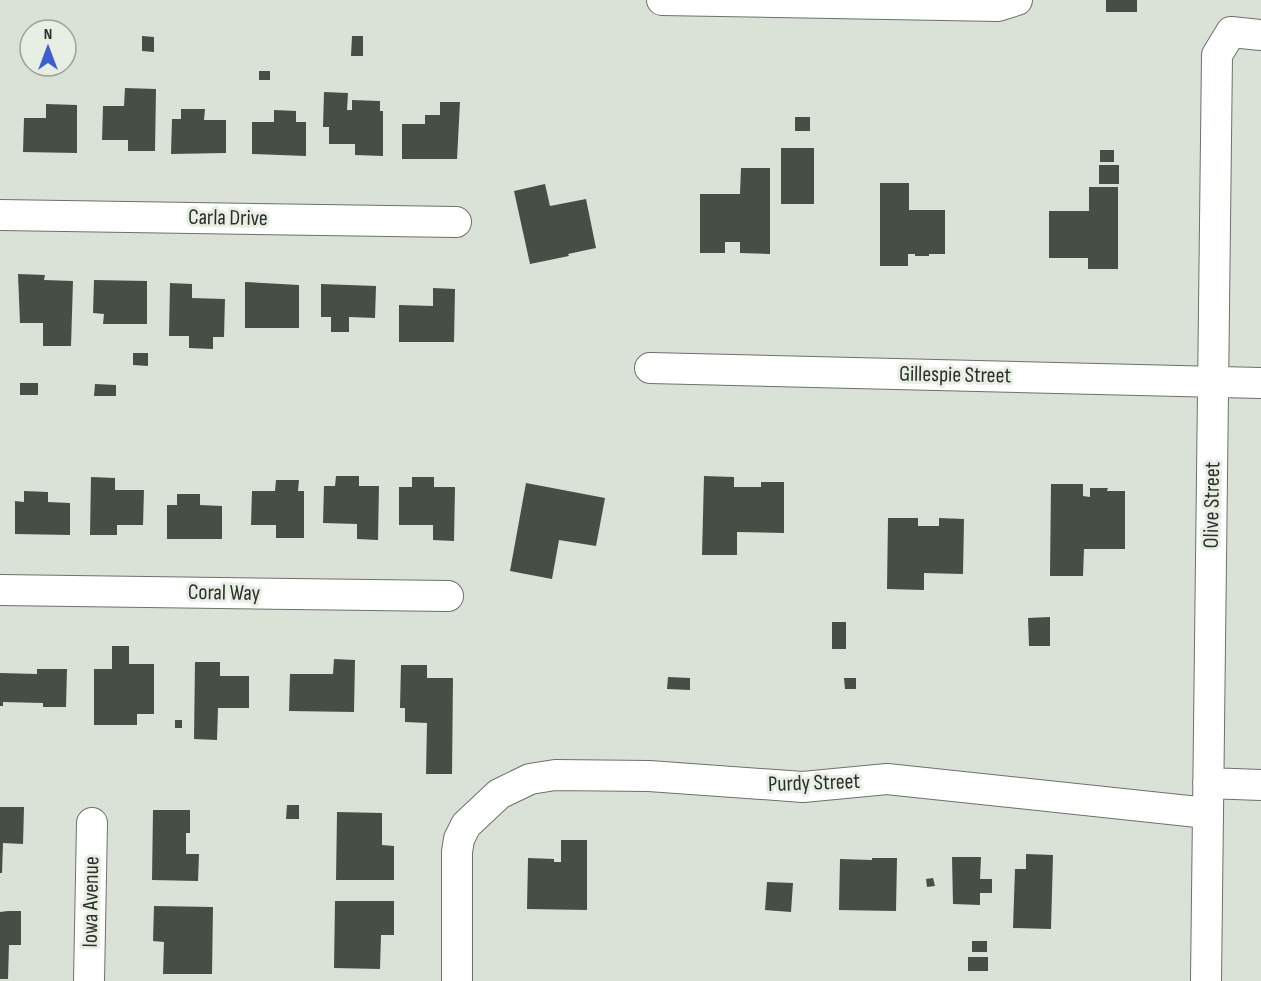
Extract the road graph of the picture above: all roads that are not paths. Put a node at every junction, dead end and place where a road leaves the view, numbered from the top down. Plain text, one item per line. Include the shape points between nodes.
1 (662, 0) edge
2 (695, 0) edge
3 (1017, 0) edge
4 (1261, 34) edge
5 (0, 214) edge
6 (456, 222) dead end
7 (650, 368) dead end
8 (1214, 381) junction
9 (1261, 382) edge
10 (0, 590) edge
11 (448, 596) dead end
12 (1208, 783) junction
13 (1261, 785) edge
14 (1207, 813) junction
15 (92, 823) dead end
16 (89, 981) edge
17 (457, 981) edge
18 (1206, 981) edge

1 - 2 street
2 - 3 street via 998,6
4 - 8 street, Olive Street via 1231,32 1216,55
5 - 6 street, Carla Drive
7 - 8 street, Gillespie Street
8 - 9 street, Gillespie Street
8 - 12 street, Olive Street
10 - 11 street, Coral Way
12 - 13 street
12 - 14 street, Olive Street
14 - 17 street, Purdy Street via 887,779 803,787 649,776 555,775 530,779 499,794 466,825 459,838
14 - 18 street, Olive Street
15 - 16 street, Iowa Avenue

